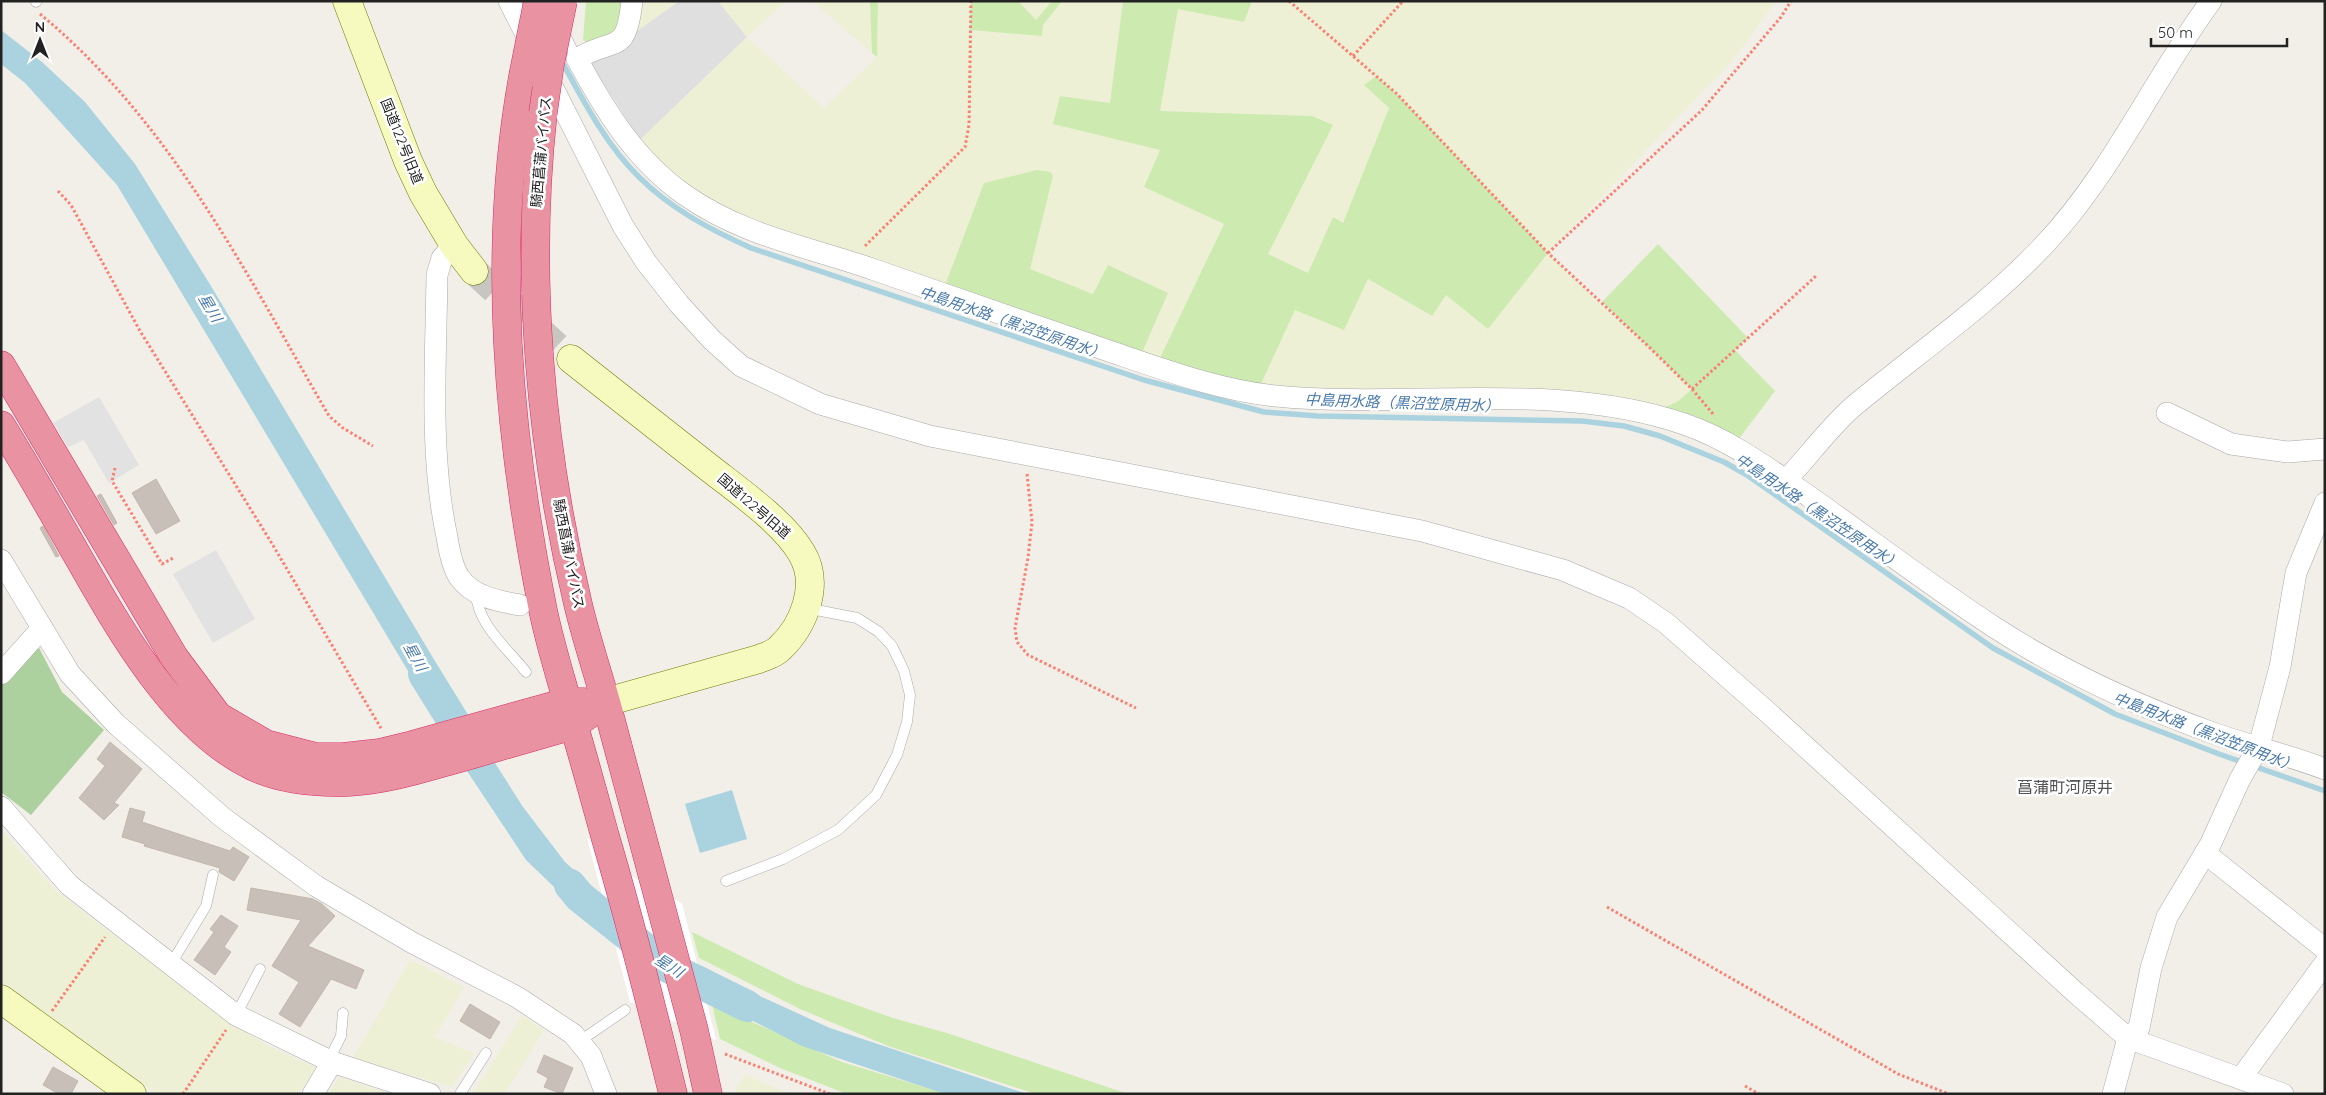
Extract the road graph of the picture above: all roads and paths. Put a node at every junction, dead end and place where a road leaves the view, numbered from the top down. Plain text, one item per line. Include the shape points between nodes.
1 (347, 1) edge
2 (509, 1) edge
3 (632, 1) edge
4 (971, 1) edge
5 (1289, 1) edge
6 (1403, 1) edge
7 (1791, 1) edge
8 (2211, 1) edge
9 (36, 2) edge
10 (551, 4) edge
11 (1353, 56) junction
12 (577, 59) junction
13 (58, 191) dead end
14 (454, 245) junction
15 (1548, 253) junction
16 (856, 263) junction
17 (474, 271) tunnel mouth
18 (1816, 276) dead end
19 (571, 359) tunnel mouth
20 (1, 364) edge
21 (1692, 389) junction
22 (2167, 413) dead end
23 (1715, 416) dead end
24 (1, 425) edge
25 (373, 446) dead end
26 (2325, 449) edge
27 (1025, 453) junction
28 (115, 468) dead end
29 (1786, 480) junction
30 (2325, 503) edge
31 (175, 557) dead end
32 (1, 560) edge
33 (476, 593) junction
34 (520, 605) dead end
35 (806, 608) junction
36 (42, 628) junction
37 (526, 672) dead end
38 (1, 674) edge
39 (606, 702) junction
40 (1136, 708) dead end
41 (571, 713) junction
42 (515, 729) junction
43 (383, 733) dead end
44 (2259, 746) junction
45 (2325, 769) edge
46 (1, 807) edge
47 (2205, 853) junction
48 (213, 875) dead end
49 (726, 881) dead end
50 (1607, 907) dead end
51 (116, 922) junction
52 (2325, 949) edge
53 (2325, 963) edge
54 (171, 964) junction
55 (260, 969) dead end
56 (1, 999) edge
57 (625, 1010) dead end
58 (343, 1013) dead end
59 (236, 1014) junction
60 (674, 1021) junction
61 (40, 1028) junction
62 (2128, 1038) junction
63 (580, 1041) junction
64 (486, 1052) dead end
65 (725, 1054) dead end
66 (330, 1061) junction
67 (2241, 1078) junction
68 (1745, 1086) dead end
69 (132, 1094) edge
70 (183, 1094) edge
71 (313, 1094) edge
72 (430, 1094) edge
73 (460, 1094) edge
74 (606, 1094) edge
75 (672, 1094) edge
76 (692, 1094) edge
77 (708, 1094) edge
78 (830, 1094) edge
79 (1759, 1094) edge
80 (1949, 1094) edge
81 (2113, 1094) edge
82 (2283, 1094) edge

1 - 14 street, 国道122号旧道 via 408,161 423,194
2 - 27 street via 646,262 679,304 741,366 820,404 861,417 930,436
3 - 12 street via 629,28 619,42
4 - 16 path via 969,125 965,147 861,251
5 - 11 path
6 - 11 path
7 - 15 path via 1702,110
8 - 29 street via 2084,195 2046,244 1994,293 1853,406
9 - 25 path via 33,8 110,79 179,165 330,416
10 - 12 lane
10 - 39 highway, 騎西菖蒲バイパス, bridge via 550,64 537,174 538,328 548,440 578,604
10 - 41 highway, 騎西菖蒲バイパス, bridge via 523,76 513,144 506,256 511,391 524,505 543,613
11 - 15 path via 1397,94
12 - 16 street via 620,132 651,168 674,187 708,210 739,225 795,247
13 - 43 path via 71,205 140,331 271,542
14 - 17 street, 国道122号旧道
14 - 33 street via 442,258 437,276 438,464 441,510 450,555 459,577
15 - 21 path
16 - 29 street via 1130,358 1233,388 1272,396 1311,398 1552,400 1603,405 1648,413 1688,425 1737,449
18 - 21 path
19 - 35 street, 国道122号旧道 via 736,488 789,536 803,554 808,572 810,593
20 - 42 highway via 174,657 218,716 266,744 316,757 379,753
21 - 23 path
22 - 26 street via 2231,444 2288,452
24 - 42 highway via 105,605 140,657 189,720 224,750 281,777 350,782 426,768
27 - 40 path via 1032,522 1015,628 1017,642 1028,655
27 - 62 street via 1422,531 1563,570 1629,598 1666,623 1744,691
28 - 31 path via 112,480 162,564
29 - 44 street via 1997,629 2064,669 2214,734
30 - 44 street via 2296,573 2280,668
32 - 36 street
33 - 34 street
33 - 37 lane via 482,617
35 - 39 street, 国道122号旧道 via 795,631 778,650 759,659
35 - 49 lane via 857,618 879,632 892,646 904,671 910,695 907,722 897,755 876,795 838,830 784,859
36 - 38 street
36 - 63 street via 70,674 116,724 222,817 316,886 411,942 517,997
39 - 41 highway
39 - 60 highway, 騎西菖蒲バイパス
41 - 42 highway
41 - 60 highway, 騎西菖蒲バイパス via 609,847
44 - 45 street
44 - 47 street
46 - 51 street via 69,885
47 - 52 street
47 - 62 street via 2167,917 2151,968 2139,1028
48 - 54 lane via 206,906
50 - 80 path via 1898,1074
51 - 54 street
51 - 61 path
53 - 67 street
54 - 59 street
55 - 59 lane
56 - 61 street
57 - 63 lane
58 - 66 lane via 341,1036
59 - 66 street
59 - 70 path
60 - 75 highway, 騎西菖蒲バイパス
60 - 76 highway
60 - 77 highway, 騎西菖蒲バイパス
61 - 69 street
62 - 67 street
62 - 81 street
63 - 74 street via 591,1056
64 - 73 lane
65 - 78 path
66 - 71 street
66 - 72 street
67 - 82 street
68 - 79 path

